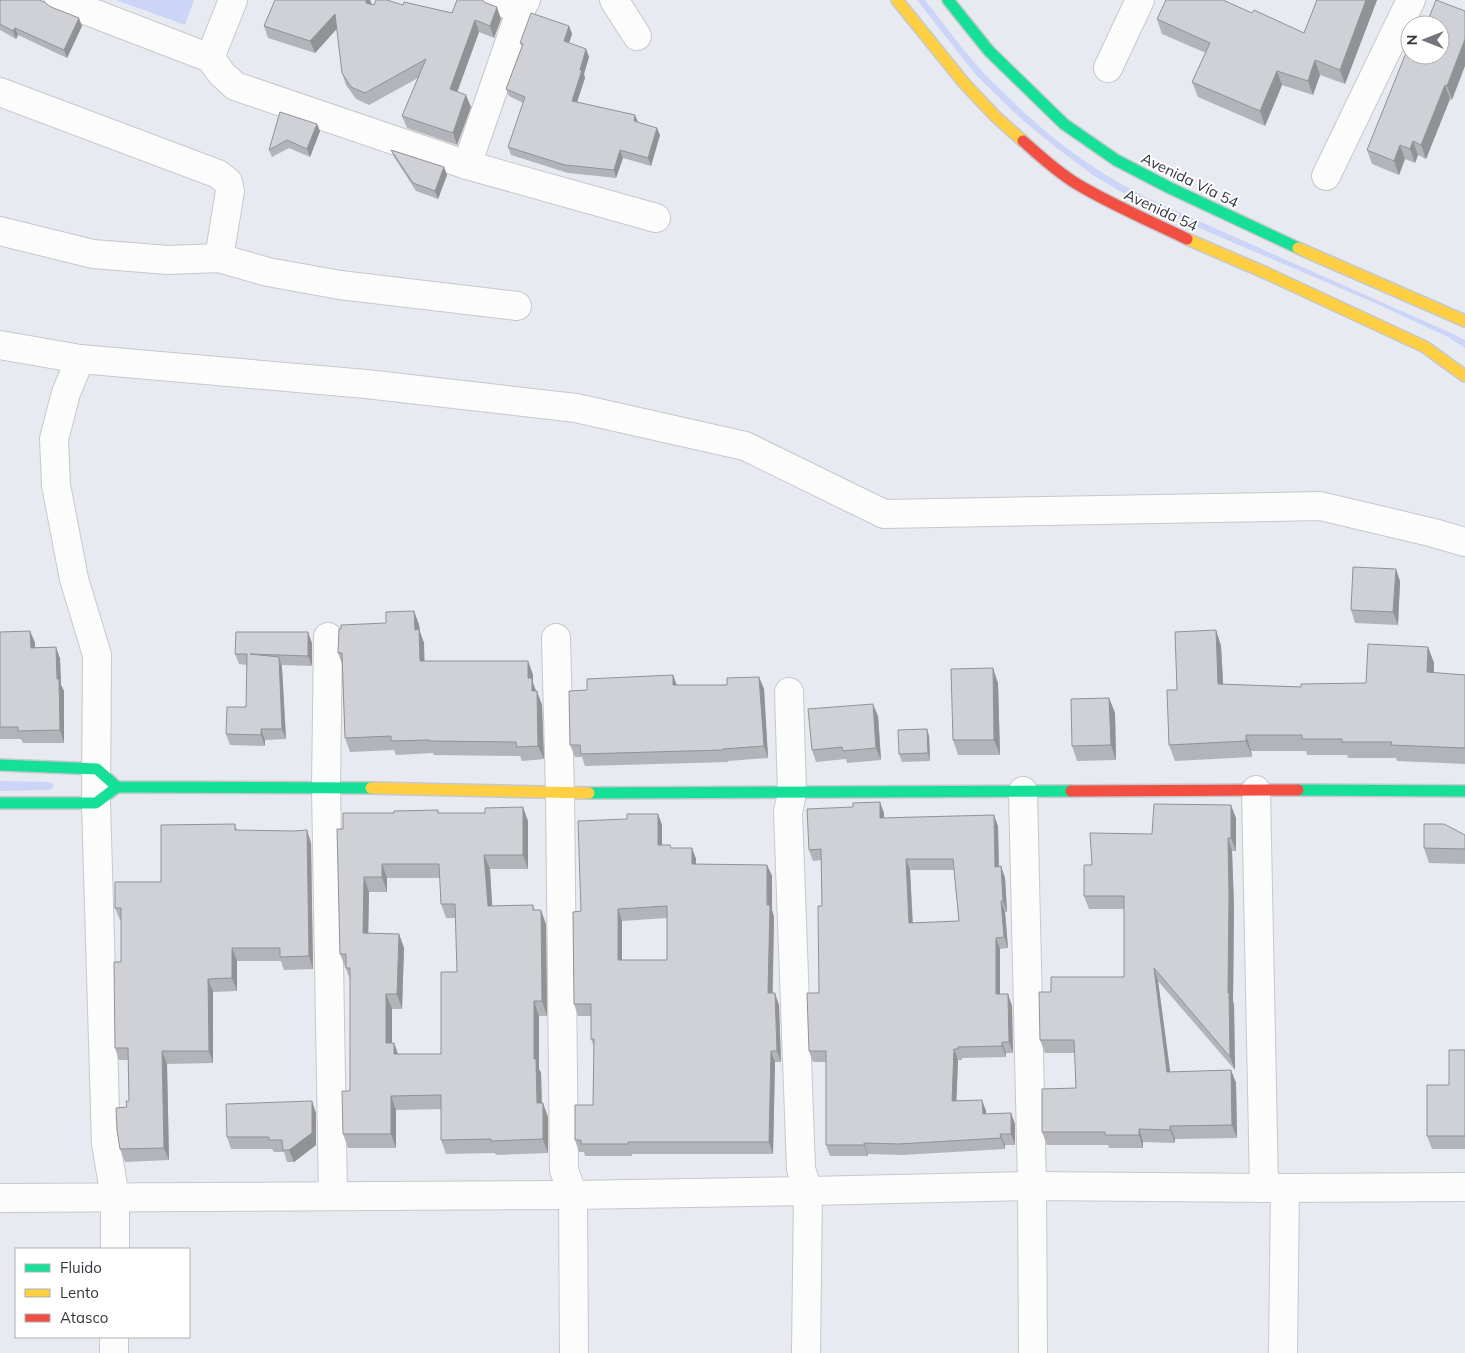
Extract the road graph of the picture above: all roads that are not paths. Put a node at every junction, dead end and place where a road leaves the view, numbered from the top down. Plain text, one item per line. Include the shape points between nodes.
1 (60, 0) edge
2 (233, 0) edge
3 (495, 0) edge
4 (614, 0) edge
5 (897, 0) edge
6 (948, 0) edge
7 (1140, 0) edge
8 (1411, 0) edge
9 (523, 5) edge
10 (636, 36) dead end
11 (210, 58) junction
12 (1108, 68) dead end
13 (0, 92) edge
14 (467, 165) junction
15 (1326, 176) dead end
16 (656, 218) dead end
17 (0, 231) edge
18 (219, 258) junction
19 (517, 306) dead end
20 (1465, 321) edge
21 (0, 345) edge
22 (80, 359) junction
23 (1465, 376) edge
24 (1465, 542) edge
25 (328, 637) dead end
26 (556, 638) dead end
27 (789, 692) dead end
28 (0, 765) edge
29 (97, 768) junction
30 (326, 788) junction
31 (1256, 790) junction
32 (1023, 791) junction
33 (1465, 791) edge
34 (560, 793) junction
35 (792, 794) junction
36 (107, 795) junction
37 (0, 803) edge
38 (1032, 1186) junction
39 (1465, 1187) edge
40 (1274, 1188) junction
41 (808, 1191) junction
42 (573, 1195) junction
43 (333, 1196) junction
44 (115, 1197) junction
45 (0, 1198) edge
46 (115, 1248) edge
47 (114, 1338) edge
48 (114, 1353) edge
49 (574, 1353) edge
50 (806, 1353) edge
51 (1033, 1353) edge
52 (1283, 1353) edge

1 - 11 street
2 - 11 street
3 - 9 street
4 - 10 street
5 - 23 street, Avenida 54 via 996,117 1075,183 1189,240 1426,347
6 - 20 street, Avenida Vía 54 via 989,50 1044,106 1116,160 1298,248
7 - 12 street
8 - 15 street
9 - 14 street
11 - 14 street via 235,86
13 - 18 street via 218,174 228,182 230,192
14 - 16 street
17 - 18 street via 92,254 168,260
18 - 19 street via 268,272 340,285
21 - 22 street
22 - 24 street via 366,384 576,408 745,446 884,514 1320,506
22 - 29 street via 66,393 54,439 56,485 74,579 97,654
25 - 30 street
26 - 34 street
27 - 35 street
28 - 29 street
29 - 36 street
30 - 34 street
30 - 36 street
30 - 43 street
31 - 32 street
31 - 33 street
31 - 40 street
32 - 35 street
32 - 38 street
34 - 35 street
34 - 42 street via 564,1170
35 - 41 street via 788,812 801,1169
36 - 37 street
36 - 44 street via 106,1144
38 - 40 street
38 - 41 street
38 - 51 street
39 - 40 street
40 - 52 street
41 - 42 street
41 - 50 street
42 - 43 street
42 - 49 street
43 - 44 street
44 - 45 street
44 - 46 street
47 - 48 street

